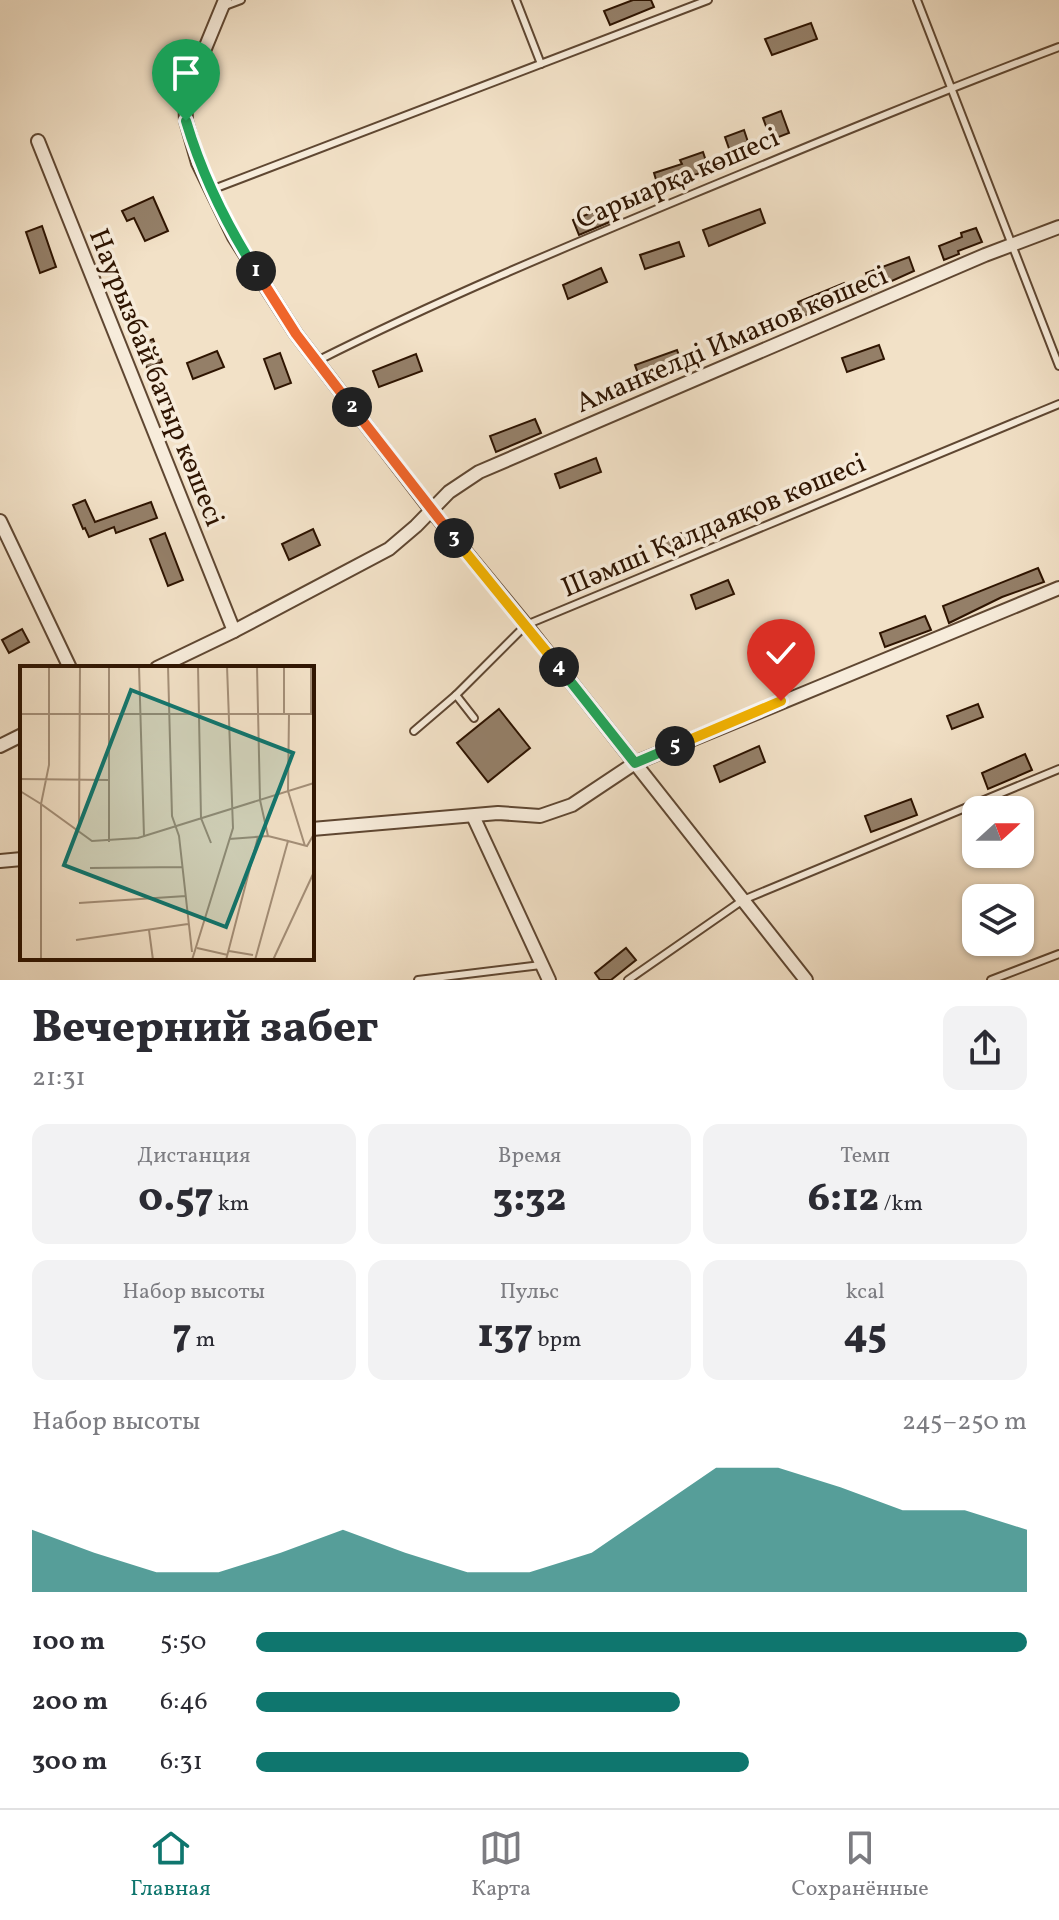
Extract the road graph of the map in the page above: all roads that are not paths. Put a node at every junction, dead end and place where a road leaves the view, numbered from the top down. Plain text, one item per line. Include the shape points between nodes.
1 (241, 0) edge
2 (516, 0) edge
3 (708, 0) edge
4 (917, 0) edge
5 (223, 4) edge
6 (1059, 47) edge
7 (541, 64) junction
8 (951, 88) junction
9 (38, 141) dead end
10 (211, 190) junction
11 (1059, 227) edge
12 (1012, 245) junction
13 (317, 361) junction
14 (1059, 366) edge
15 (1059, 404) edge
16 (432, 511) junction
17 (0, 521) edge
18 (1059, 588) edge
19 (526, 625) junction
20 (234, 631) junction
21 (69, 666) edge
22 (161, 666) edge
23 (456, 695) junction
24 (474, 718) dead end
25 (414, 731) dead end
26 (20, 736) edge
27 (0, 746) edge
28 (635, 763) junction
29 (1059, 769) edge
30 (473, 816) junction
31 (314, 829) edge
32 (20, 859) edge
33 (0, 861) edge
34 (743, 900) junction
35 (1059, 954) edge
36 (541, 965) junction
37 (418, 980) edge
38 (549, 980) edge
39 (628, 980) edge
40 (806, 980) edge
41 (991, 980) edge

1 - 5 lane
2 - 7 lane
3 - 7 lane
4 - 8 lane
5 - 10 street via 185,97 186,121
6 - 8 lane, Сарыарқа көшесі
7 - 10 lane
8 - 12 lane
8 - 13 lane, Сарыарқа көшесі via 519,266
9 - 20 street, Наурызбай батыр көшесі
10 - 13 street via 234,237
11 - 12 street, Аманкелді Иманов көшесі
12 - 14 lane
12 - 16 street, Аманкелді Иманов көшесі via 479,472
13 - 16 street
15 - 19 lane, Шәмші Қалдаяқов көшесі
16 - 19 street
16 - 20 street, Аманкелді Иманов көшесі via 389,549
17 - 21 street
18 - 28 street
19 - 23 lane, Шәмші Қалдаяқов көшесі
19 - 28 street
20 - 22 street, Аманкелді Иманов көшесі
23 - 24 lane
23 - 25 lane, Шәмші Қалдаяқов көшесі
26 - 27 street
28 - 30 street via 572,805 540,816
28 - 34 street
29 - 34 lane
30 - 31 street
30 - 36 street
32 - 33 street
34 - 39 lane
34 - 40 street
35 - 41 lane
36 - 37 lane
36 - 38 street

